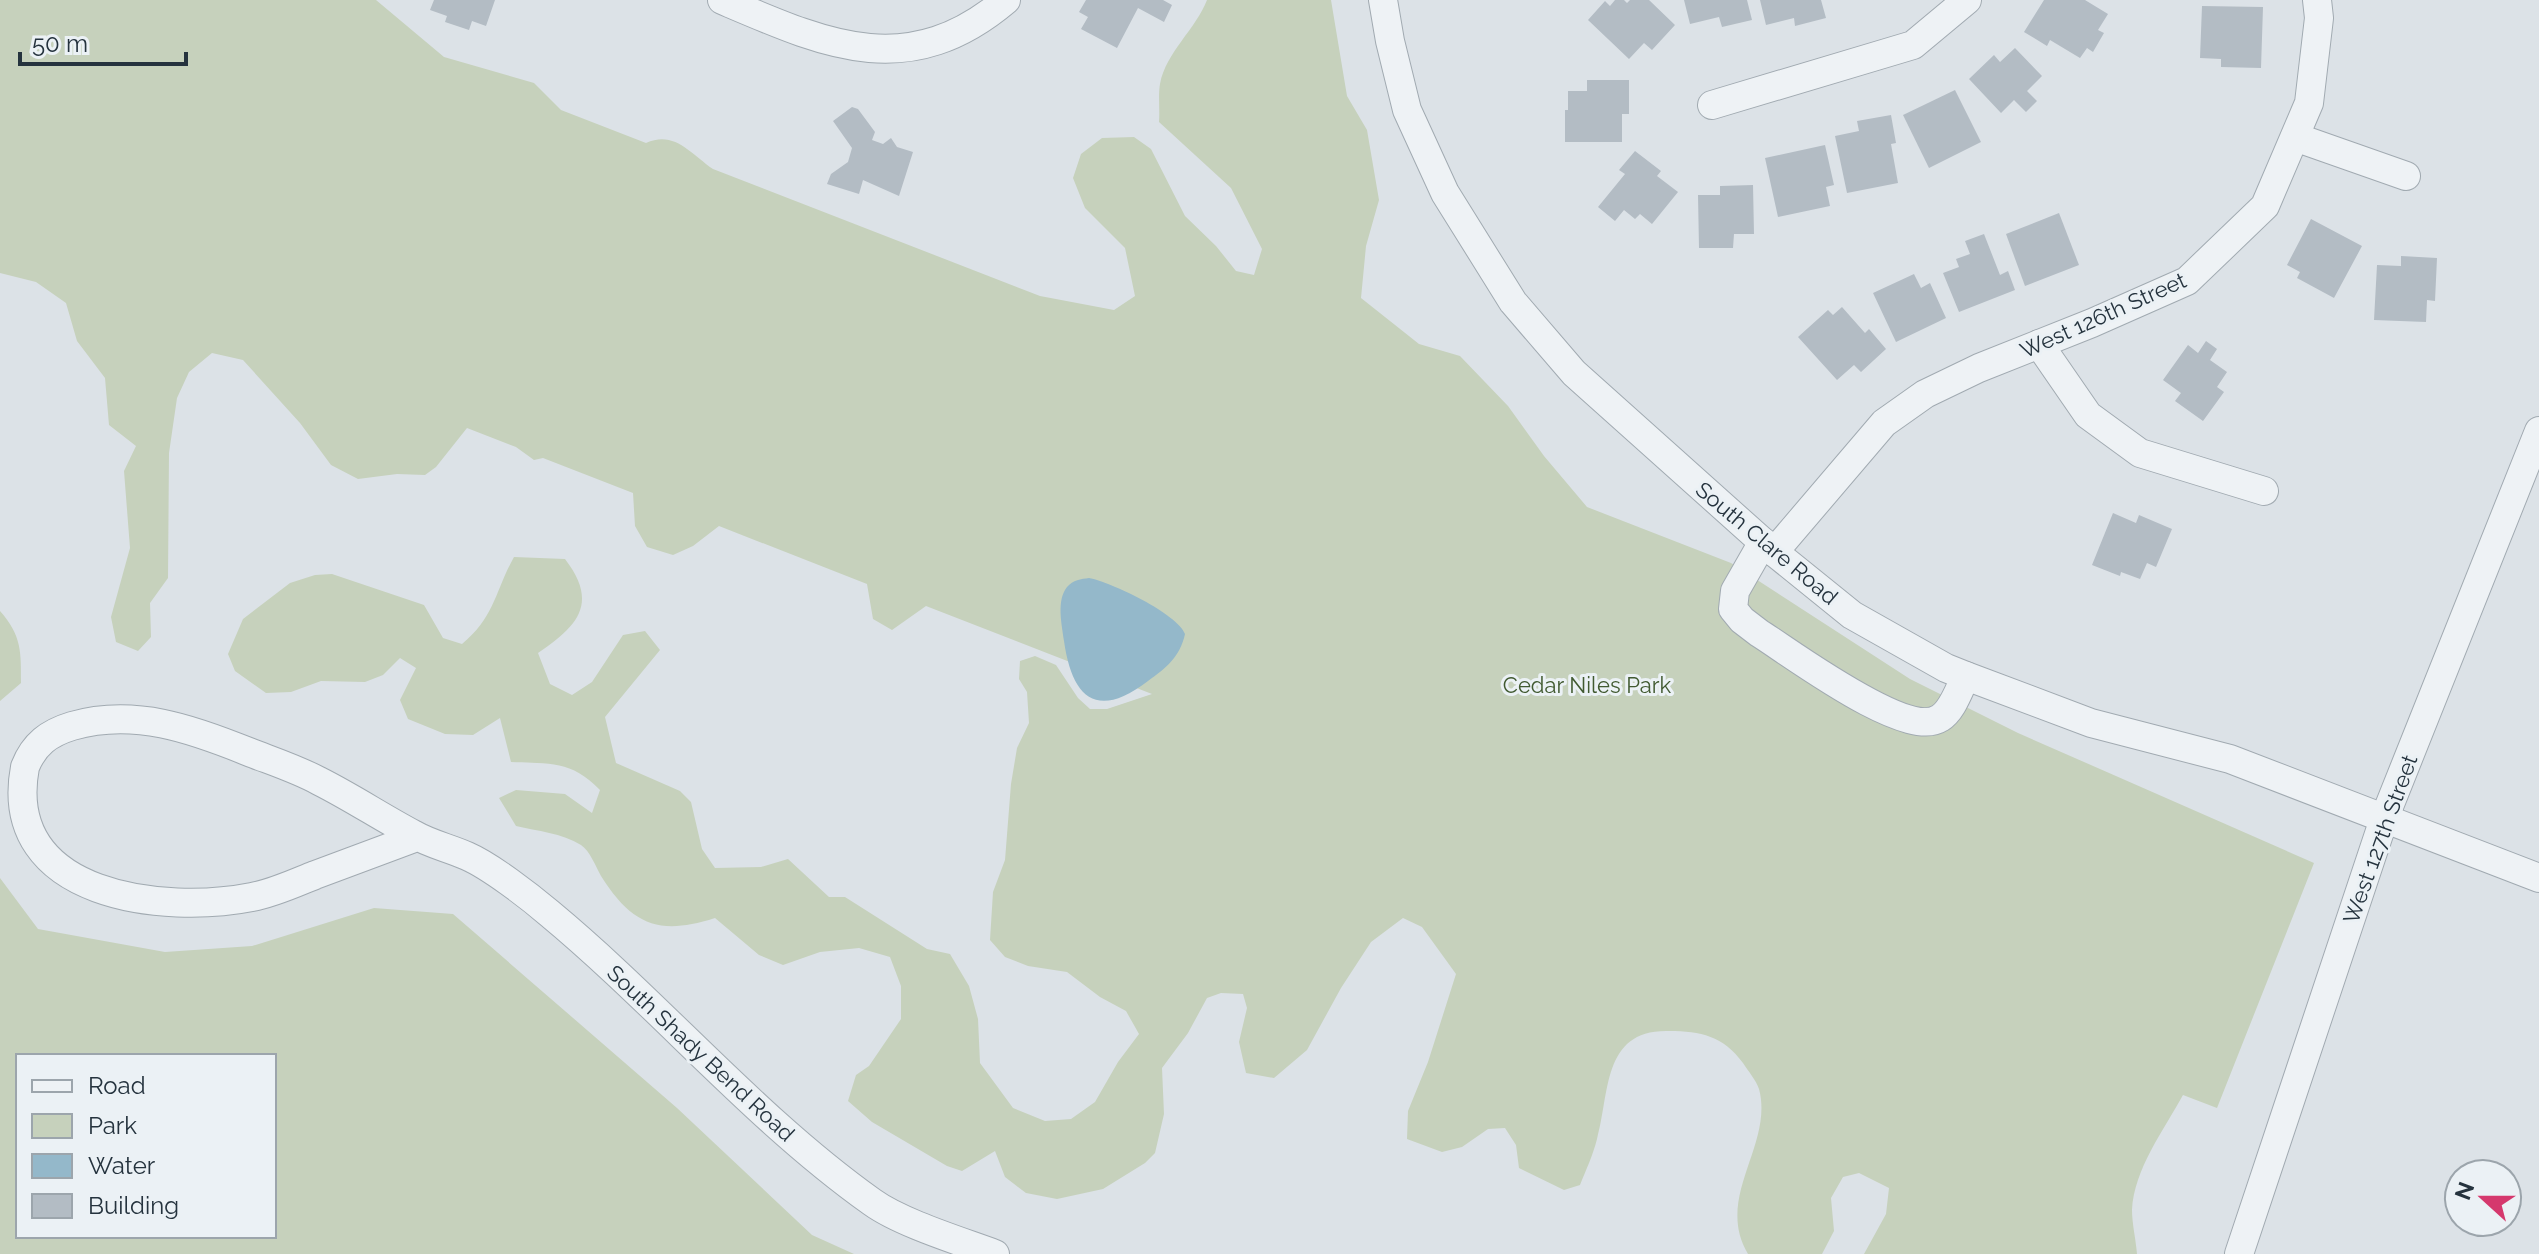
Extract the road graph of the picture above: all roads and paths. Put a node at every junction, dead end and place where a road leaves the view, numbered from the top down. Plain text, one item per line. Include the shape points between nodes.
1 (722, 0) edge
2 (1006, 0) edge
3 (1383, 0) edge
4 (1967, 0) edge
5 (2317, 0) edge
6 (1712, 105) dead end
7 (2295, 137) junction
8 (2406, 176) dead end
9 (2039, 344) junction
10 (2539, 431) edge
11 (2264, 491) dead end
12 (1768, 547) junction
13 (1966, 676) junction
14 (2384, 819) junction
15 (417, 837) junction
16 (2539, 878) edge
17 (995, 1254) edge
18 (2239, 1254) edge

1 - 2 street via 824,41 901,48 960,30
3 - 12 street, South Clare Road via 1407,110 1445,193 1513,302 1574,373
4 - 6 street via 1913,45
5 - 7 street, West 126th Street via 2309,103
7 - 8 street
7 - 9 street, West 126th Street via 2265,206 2187,281
9 - 11 street via 2088,415 2140,453
9 - 12 street, West 126th Street via 1925,394 1884,423
10 - 14 street, West 127th Street
12 - 13 street, South Clare Road via 1852,615
12 - 13 street, West 126th Street via 1735,591 1733,609 1759,633 1872,705 1907,720 1939,719
13 - 14 street, South Clare Road via 2091,723 2230,759
14 - 16 street, South Clare Road
14 - 18 street, West 127th Street
15 - 15 street, South Shady Bend Road via 314,778 191,729 138,718 94,719 54,731 31,750 18,786 15,815 25,844 45,866 75,885 148,901 202,904 256,897
15 - 17 street, South Shady Bend Road via 472,858 548,912 769,1116 876,1205

